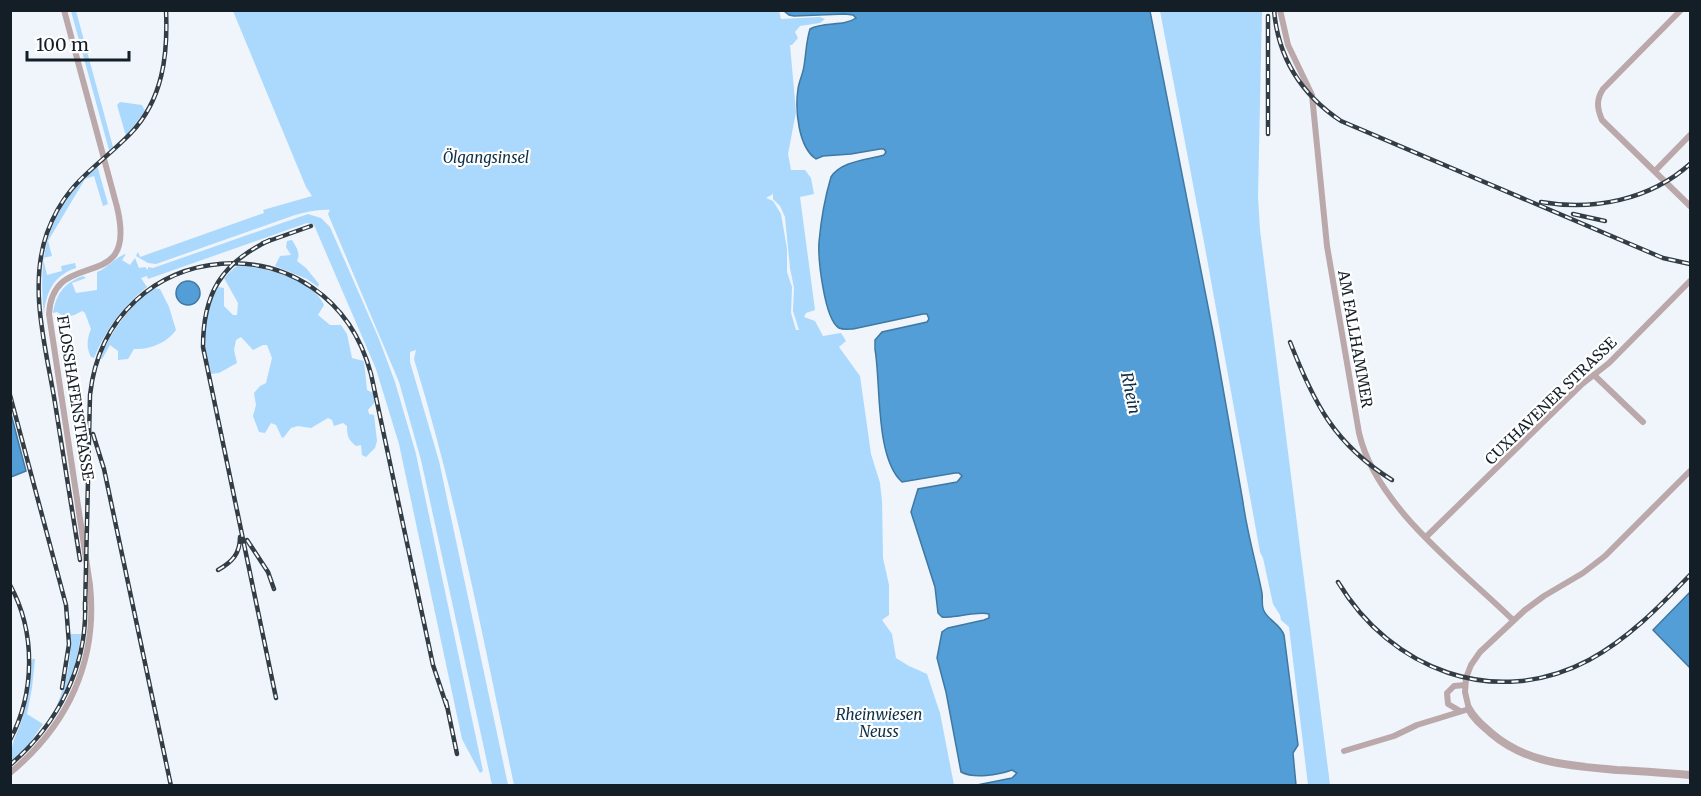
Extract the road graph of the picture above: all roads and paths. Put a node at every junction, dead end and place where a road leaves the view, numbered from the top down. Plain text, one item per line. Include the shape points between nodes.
1 (64, 10) edge
2 (1280, 10) edge
3 (1681, 10) edge
4 (1690, 135) edge
5 (1655, 171) junction
6 (1690, 206) edge
7 (1690, 281) edge
8 (1594, 375) junction
9 (1644, 422) dead end
10 (1690, 471) edge
11 (1426, 537) junction
12 (1513, 620) junction
13 (1465, 686) junction
14 (1465, 710) junction
15 (1344, 751) dead end
16 (10, 773) edge
17 (1690, 775) edge

1 - 16 street, FLOSSHAFENSTRASSE via 117,207 122,240 108,261 62,281 50,304 92,615 87,654 71,699 43,742
2 - 11 street, AM FALLHAMMER via 1290,51 1312,95 1327,246 1361,440 1376,475
3 - 5 street via 1598,96 1602,120
4 - 5 street
5 - 6 street
7 - 8 street, CUXHAVENER STRASSE
8 - 9 street
8 - 11 street, CUXHAVENER STRASSE
10 - 12 street via 1605,556
11 - 12 street, AM FALLHAMMER
12 - 13 street via 1475,658
13 - 14 street
13 - 14 street via 1454,686 1447,693 1448,704
14 - 15 street
14 - 17 street via 1496,737 1540,760 1572,767

